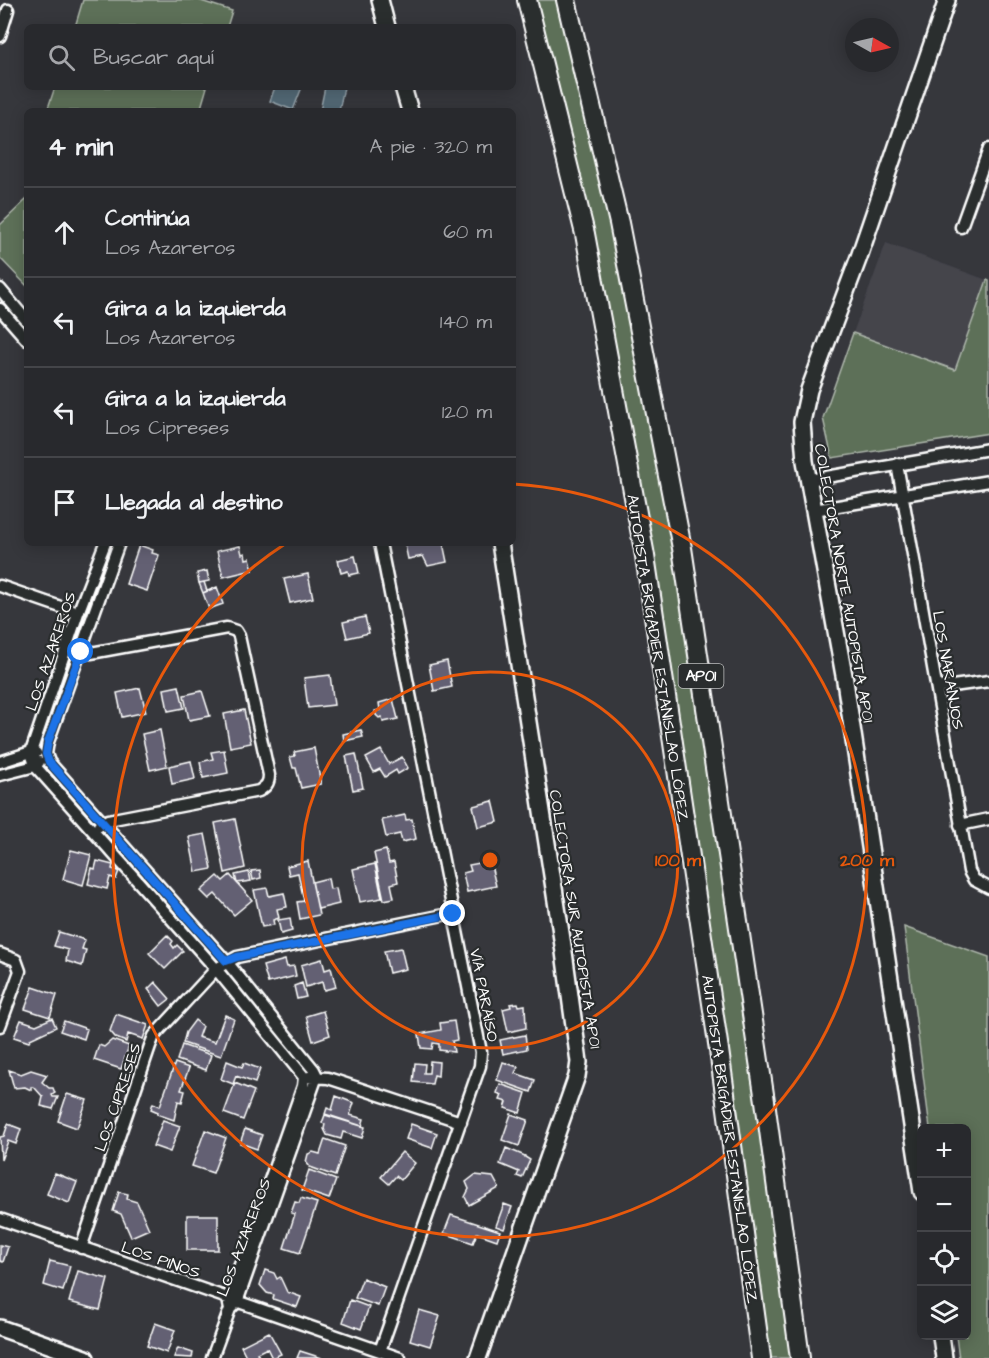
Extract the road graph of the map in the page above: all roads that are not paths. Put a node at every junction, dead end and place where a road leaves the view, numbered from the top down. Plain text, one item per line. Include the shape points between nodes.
1 (380, 0) edge
2 (527, 0) edge
3 (566, 0) edge
4 (947, 0) edge
5 (8, 10) dead end
6 (386, 24) edge
7 (0, 36) edge
8 (404, 90) edge
9 (409, 108) edge
10 (989, 149) edge
11 (961, 227) dead end
12 (0, 289) edge
13 (0, 309) edge
14 (24, 317) edge
15 (24, 337) edge
16 (989, 449) edge
17 (897, 464) junction
18 (809, 480) junction
19 (989, 481) edge
20 (903, 495) junction
21 (814, 510) junction
22 (104, 546) edge
23 (118, 546) edge
24 (381, 546) edge
25 (500, 546) edge
26 (0, 586) edge
27 (84, 600) junction
28 (97, 606) junction
29 (78, 614) junction
30 (81, 652) junction
31 (989, 681) edge
32 (938, 688) junction
33 (31, 752) junction
34 (46, 754) junction
35 (0, 762) edge
36 (35, 766) junction
37 (0, 775) edge
38 (989, 819) edge
39 (960, 825) junction
40 (98, 826) junction
41 (989, 888) edge
42 (453, 914) junction
43 (0, 954) edge
44 (226, 961) junction
45 (216, 969) junction
46 (0, 1026) edge
47 (317, 1076) junction
48 (304, 1077) junction
49 (461, 1122) junction
50 (919, 1178) edge
51 (0, 1219) edge
52 (81, 1248) junction
53 (232, 1303) junction
54 (0, 1328) edge
55 (942, 1340) edge
56 (380, 1351) junction
57 (86, 1358) edge
58 (212, 1358) edge
59 (400, 1358) edge
60 (478, 1358) edge
61 (759, 1358) edge
62 (800, 1358) edge
63 (944, 1358) edge

1 - 6 main road
2 - 61 highway, AUTOPISTA BRIGADIER ESTANISLAO LÓPEZ / AP01 via 585,234 645,556 719,1050
3 - 62 highway, AP01 via 619,223 682,548
4 - 18 main road, COLECTORA NORTE AUTOPISTA AP01 via 805,404 802,439
5 - 7 street
8 - 9 main road
10 - 11 street
12 - 14 street
13 - 15 street
16 - 17 street
17 - 18 street
17 - 20 street, LOS NARANJOS
18 - 21 main road, COLECTORA NORTE AUTOPISTA AP01
19 - 20 street
20 - 21 street
20 - 32 street, LOS NARANJOS
21 - 50 main road, COLECTORA NORTE AUTOPISTA AP01 via 845,681
22 - 27 street, LOS AZAREROS
23 - 28 street, LOS AZAREROS
24 - 42 street, VÍA PARAÍSO
25 - 60 main road, COLECTORA SUR AUTOPISTA AP01 via 579,1062
26 - 29 street
27 - 28 street
27 - 29 street, LOS AZAREROS
28 - 30 street, LOS AZAREROS
29 - 33 street, LOS AZAREROS
30 - 34 street, LOS AZAREROS
30 - 40 street via 227,628 236,631 268,775 266,787 259,791 108,820
31 - 32 street
32 - 39 street, LOS NARANJOS
33 - 34 street
33 - 35 street
33 - 36 street
34 - 36 street
34 - 40 street
36 - 37 street
36 - 40 street
38 - 39 street
39 - 41 street, LOS NARANJOS via 969,871 974,880
40 - 44 street
40 - 45 street
42 - 44 street, LOS CIPRESES
42 - 49 street, VÍA PARAÍSO via 481,1052
43 - 46 street via 16,960 20,971
44 - 45 street, LOS CIPRESES
44 - 47 street
45 - 48 street
45 - 52 street, LOS CIPRESES via 154,1036
47 - 48 street
47 - 49 street
47 - 53 street, LOS AZAREROS
48 - 53 street, LOS AZAREROS
49 - 56 street, VÍA PARAÍSO
51 - 52 street, LOS PINOS
52 - 53 street, LOS PINOS
53 - 56 street, LOS PINOS
53 - 58 street
54 - 57 main road
55 - 63 main road
56 - 59 street

